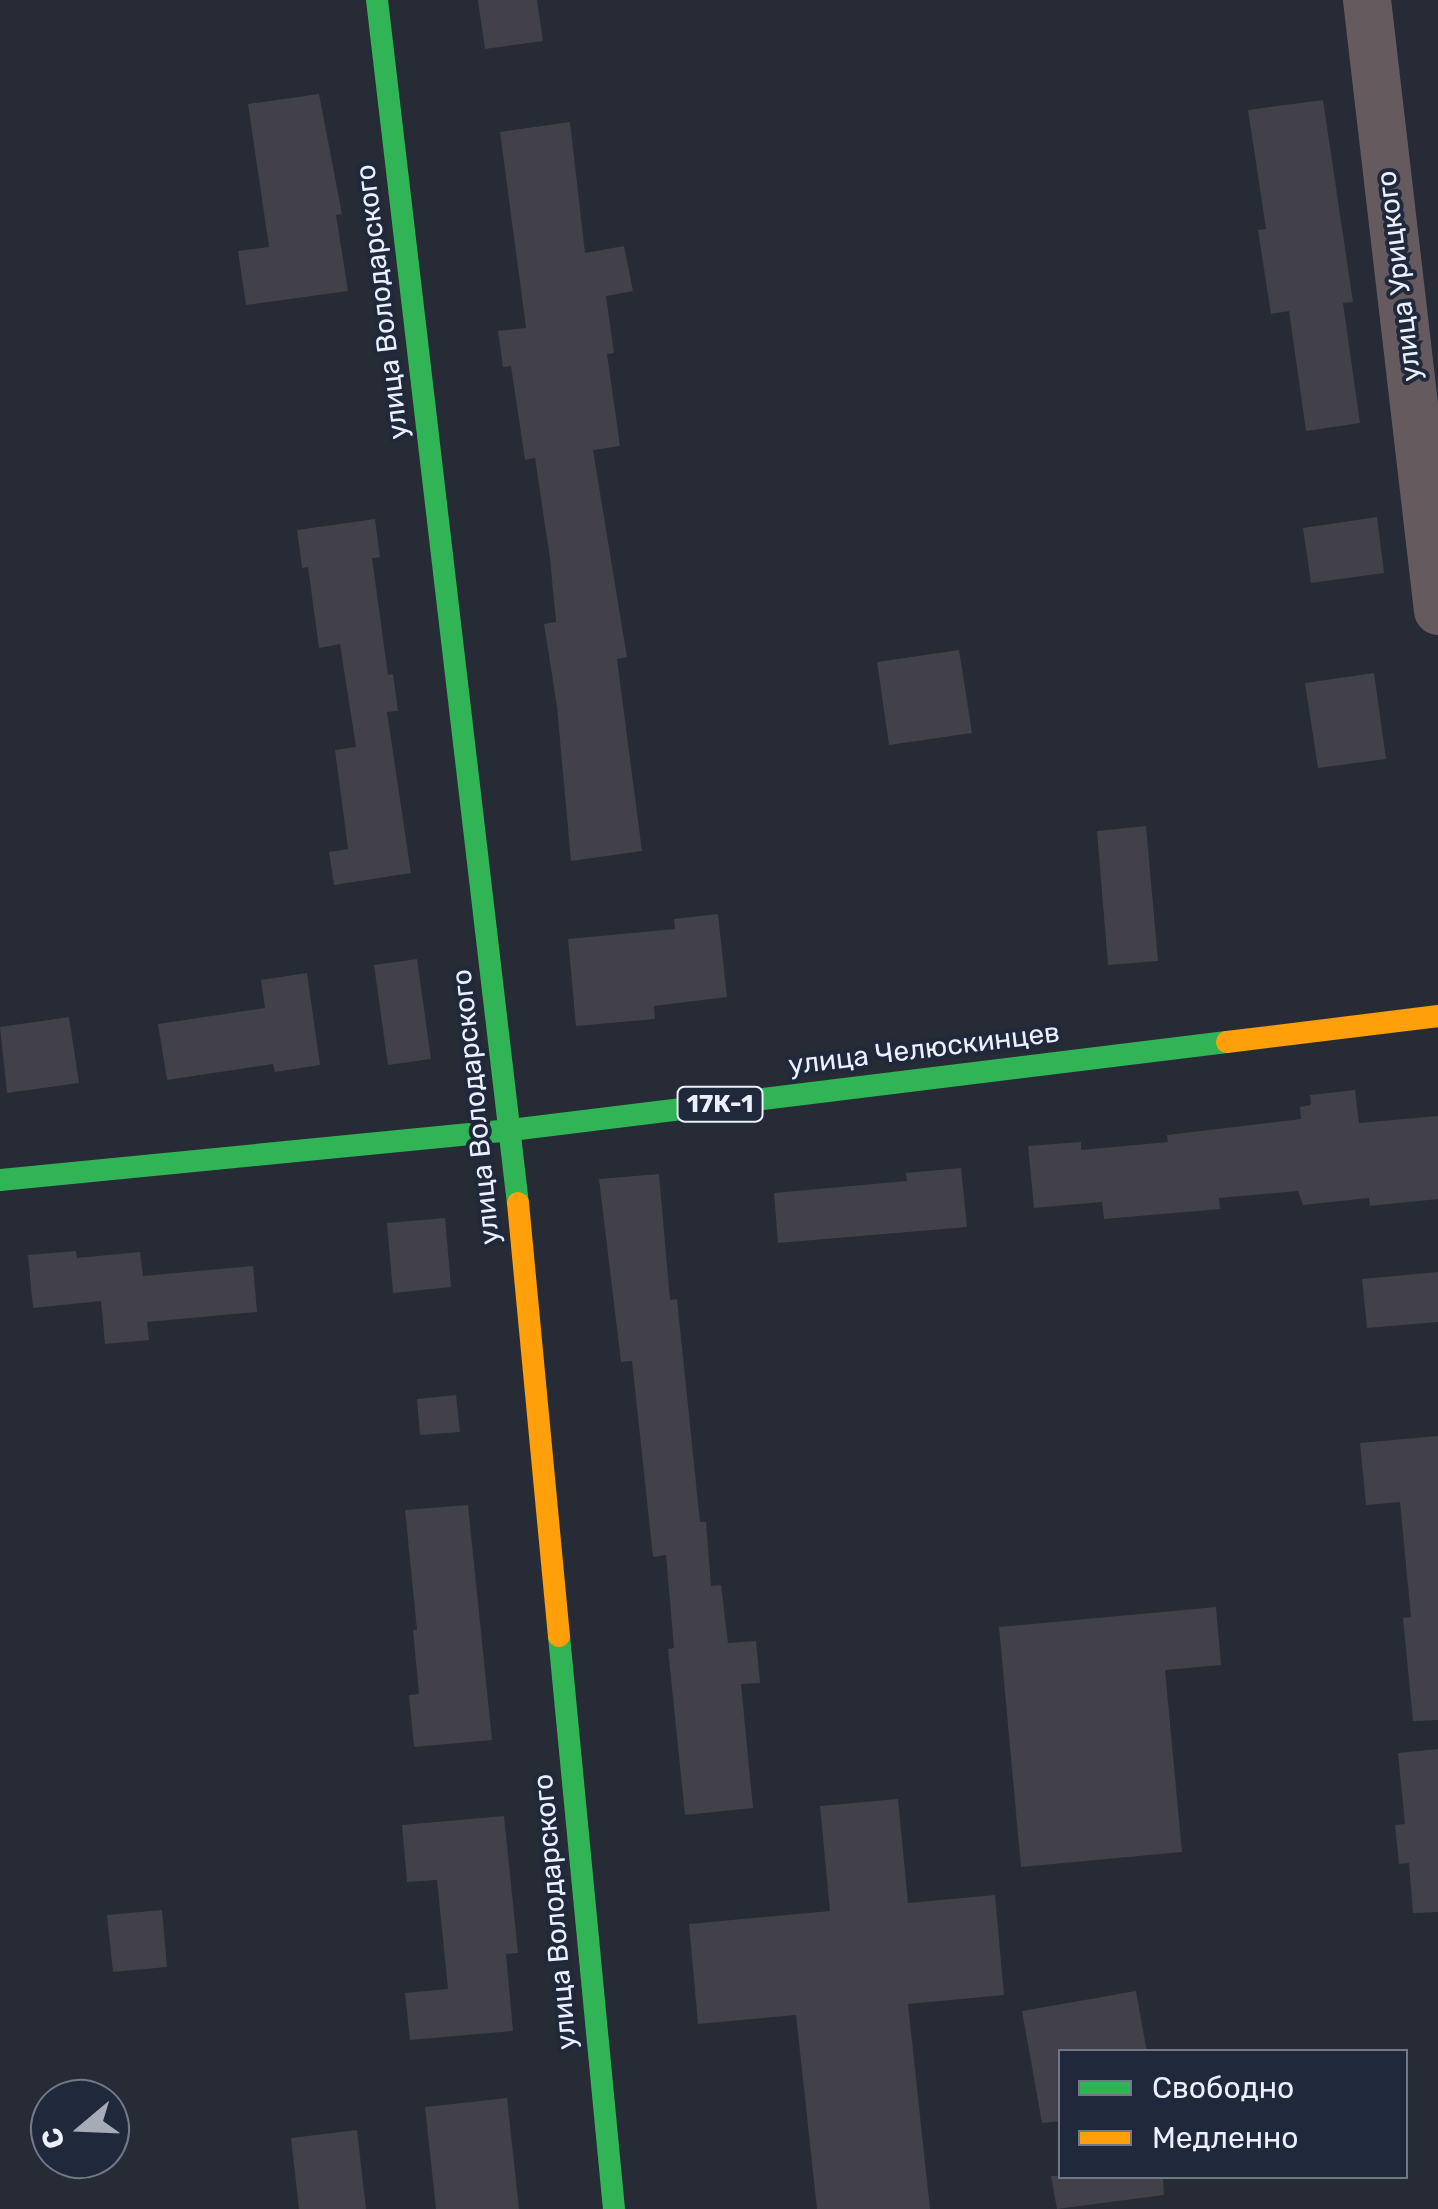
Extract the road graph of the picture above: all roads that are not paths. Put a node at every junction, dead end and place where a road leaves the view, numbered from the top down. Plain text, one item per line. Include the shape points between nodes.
1 (377, 0) edge
2 (1367, 0) edge
3 (1438, 611) edge
4 (1438, 1016) edge
5 (511, 1130) junction
6 (0, 1180) edge
7 (614, 2209) edge

1 - 5 street, улица Володарского
2 - 3 street, улица Урицкого
4 - 5 street, улица Челюскинцев / 17К-1
5 - 6 street, улица Челюскинцев / 17К-1
5 - 7 street, улица Володарского

